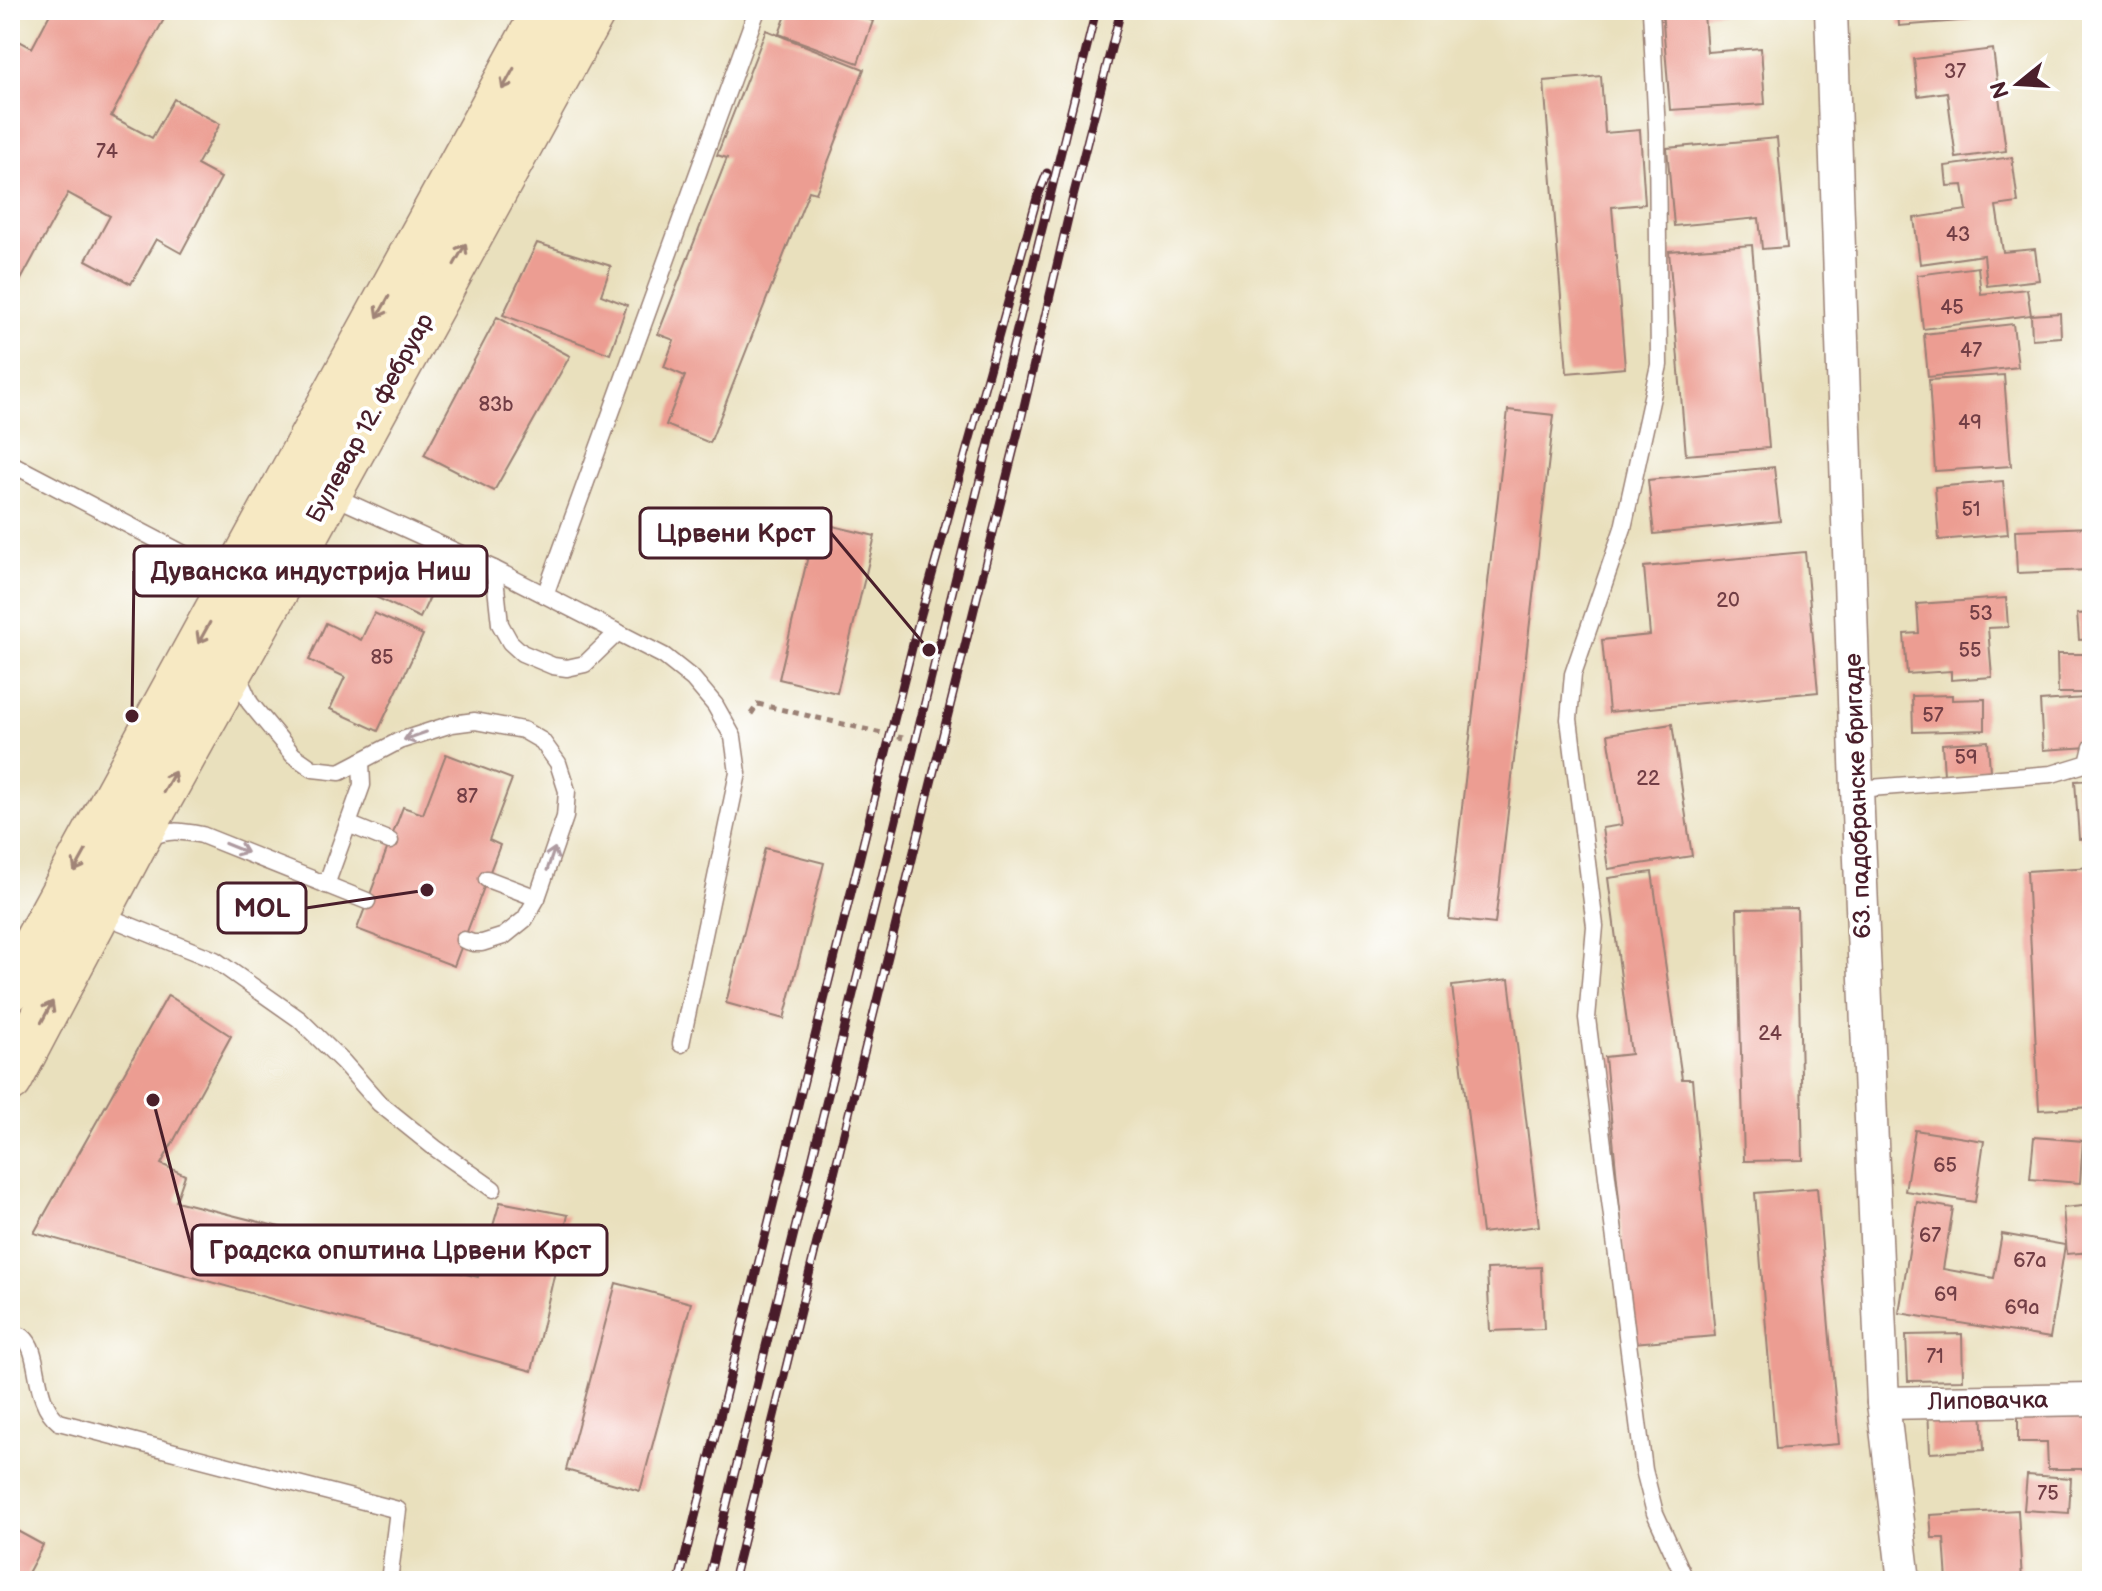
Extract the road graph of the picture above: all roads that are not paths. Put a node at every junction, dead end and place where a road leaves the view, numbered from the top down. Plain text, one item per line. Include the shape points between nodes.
1 (545, 10) edge
2 (594, 10) edge
3 (757, 10) edge
4 (1651, 10) edge
5 (1831, 10) edge
6 (10, 463) edge
7 (310, 486) junction
8 (494, 569) junction
9 (234, 579) junction
10 (545, 595) junction
11 (618, 632) junction
12 (234, 667) junction
13 (2092, 747) edge
14 (361, 761) junction
15 (1857, 789) junction
16 (348, 824) junction
17 (390, 841) dead end
18 (135, 843) junction
19 (487, 879) dead end
20 (326, 885) junction
21 (537, 898) junction
22 (367, 901) dead end
23 (100, 914) junction
24 (464, 940) dead end
25 (14, 974) edge
26 (681, 1044) dead end
27 (10, 1080) edge
28 (493, 1189) dead end
29 (10, 1333) edge
30 (2092, 1399) edge
31 (1883, 1403) junction
32 (389, 1581) edge
33 (1686, 1581) edge
34 (1904, 1581) edge

1 -> 7 main road, Булевар 12. фебруар
7 -> 2 main road, Булевар 12. фебруар
3 - 10 lane
4 - 33 lane via 1659,365 1623,528 1573,674 1569,719 1595,926 1587,1018 1644,1470 1655,1513
5 - 15 street, 63. падобранске бригаде
6 - 9 lane
7 - 8 lane
7 - 9 main road, Булевар 12. фебруар
7 - 12 main road, Булевар 12. фебруар
8 - 10 lane
8 - 11 lane via 500,624 522,653 567,668 585,664
9 -> 25 main road, Булевар 12. фебруар
10 - 11 lane
11 - 26 lane via 664,656 693,679 733,737 738,773
12 - 14 lane via 250,703 293,755 313,769 340,772
18 -> 12 main road, Булевар 12. фебруар
13 - 15 lane via 2088,763 2052,774
14 - 16 lane via 362,785
21 -> 14 lane via 565,817 567,791 558,763 542,741 523,730 475,721 399,741
15 - 31 street, 63. падобранске бригаде
16 - 17 lane
16 - 20 lane
18 -> 20 lane via 176,830 202,835
18 - 23 main road, Булевар 12. фебруар
19 - 21 lane
20 - 22 lane
21 - 24 lane via 525,919 504,936 482,943
27 -> 23 main road, Булевар 12. фебруар
23 - 28 lane via 215,960 299,1019 379,1103
29 - 32 lane via 24,1338 30,1348 44,1404 59,1422 398,1510
30 - 31 street, Липовачка
31 - 34 street, 63. падобранске бригаде

